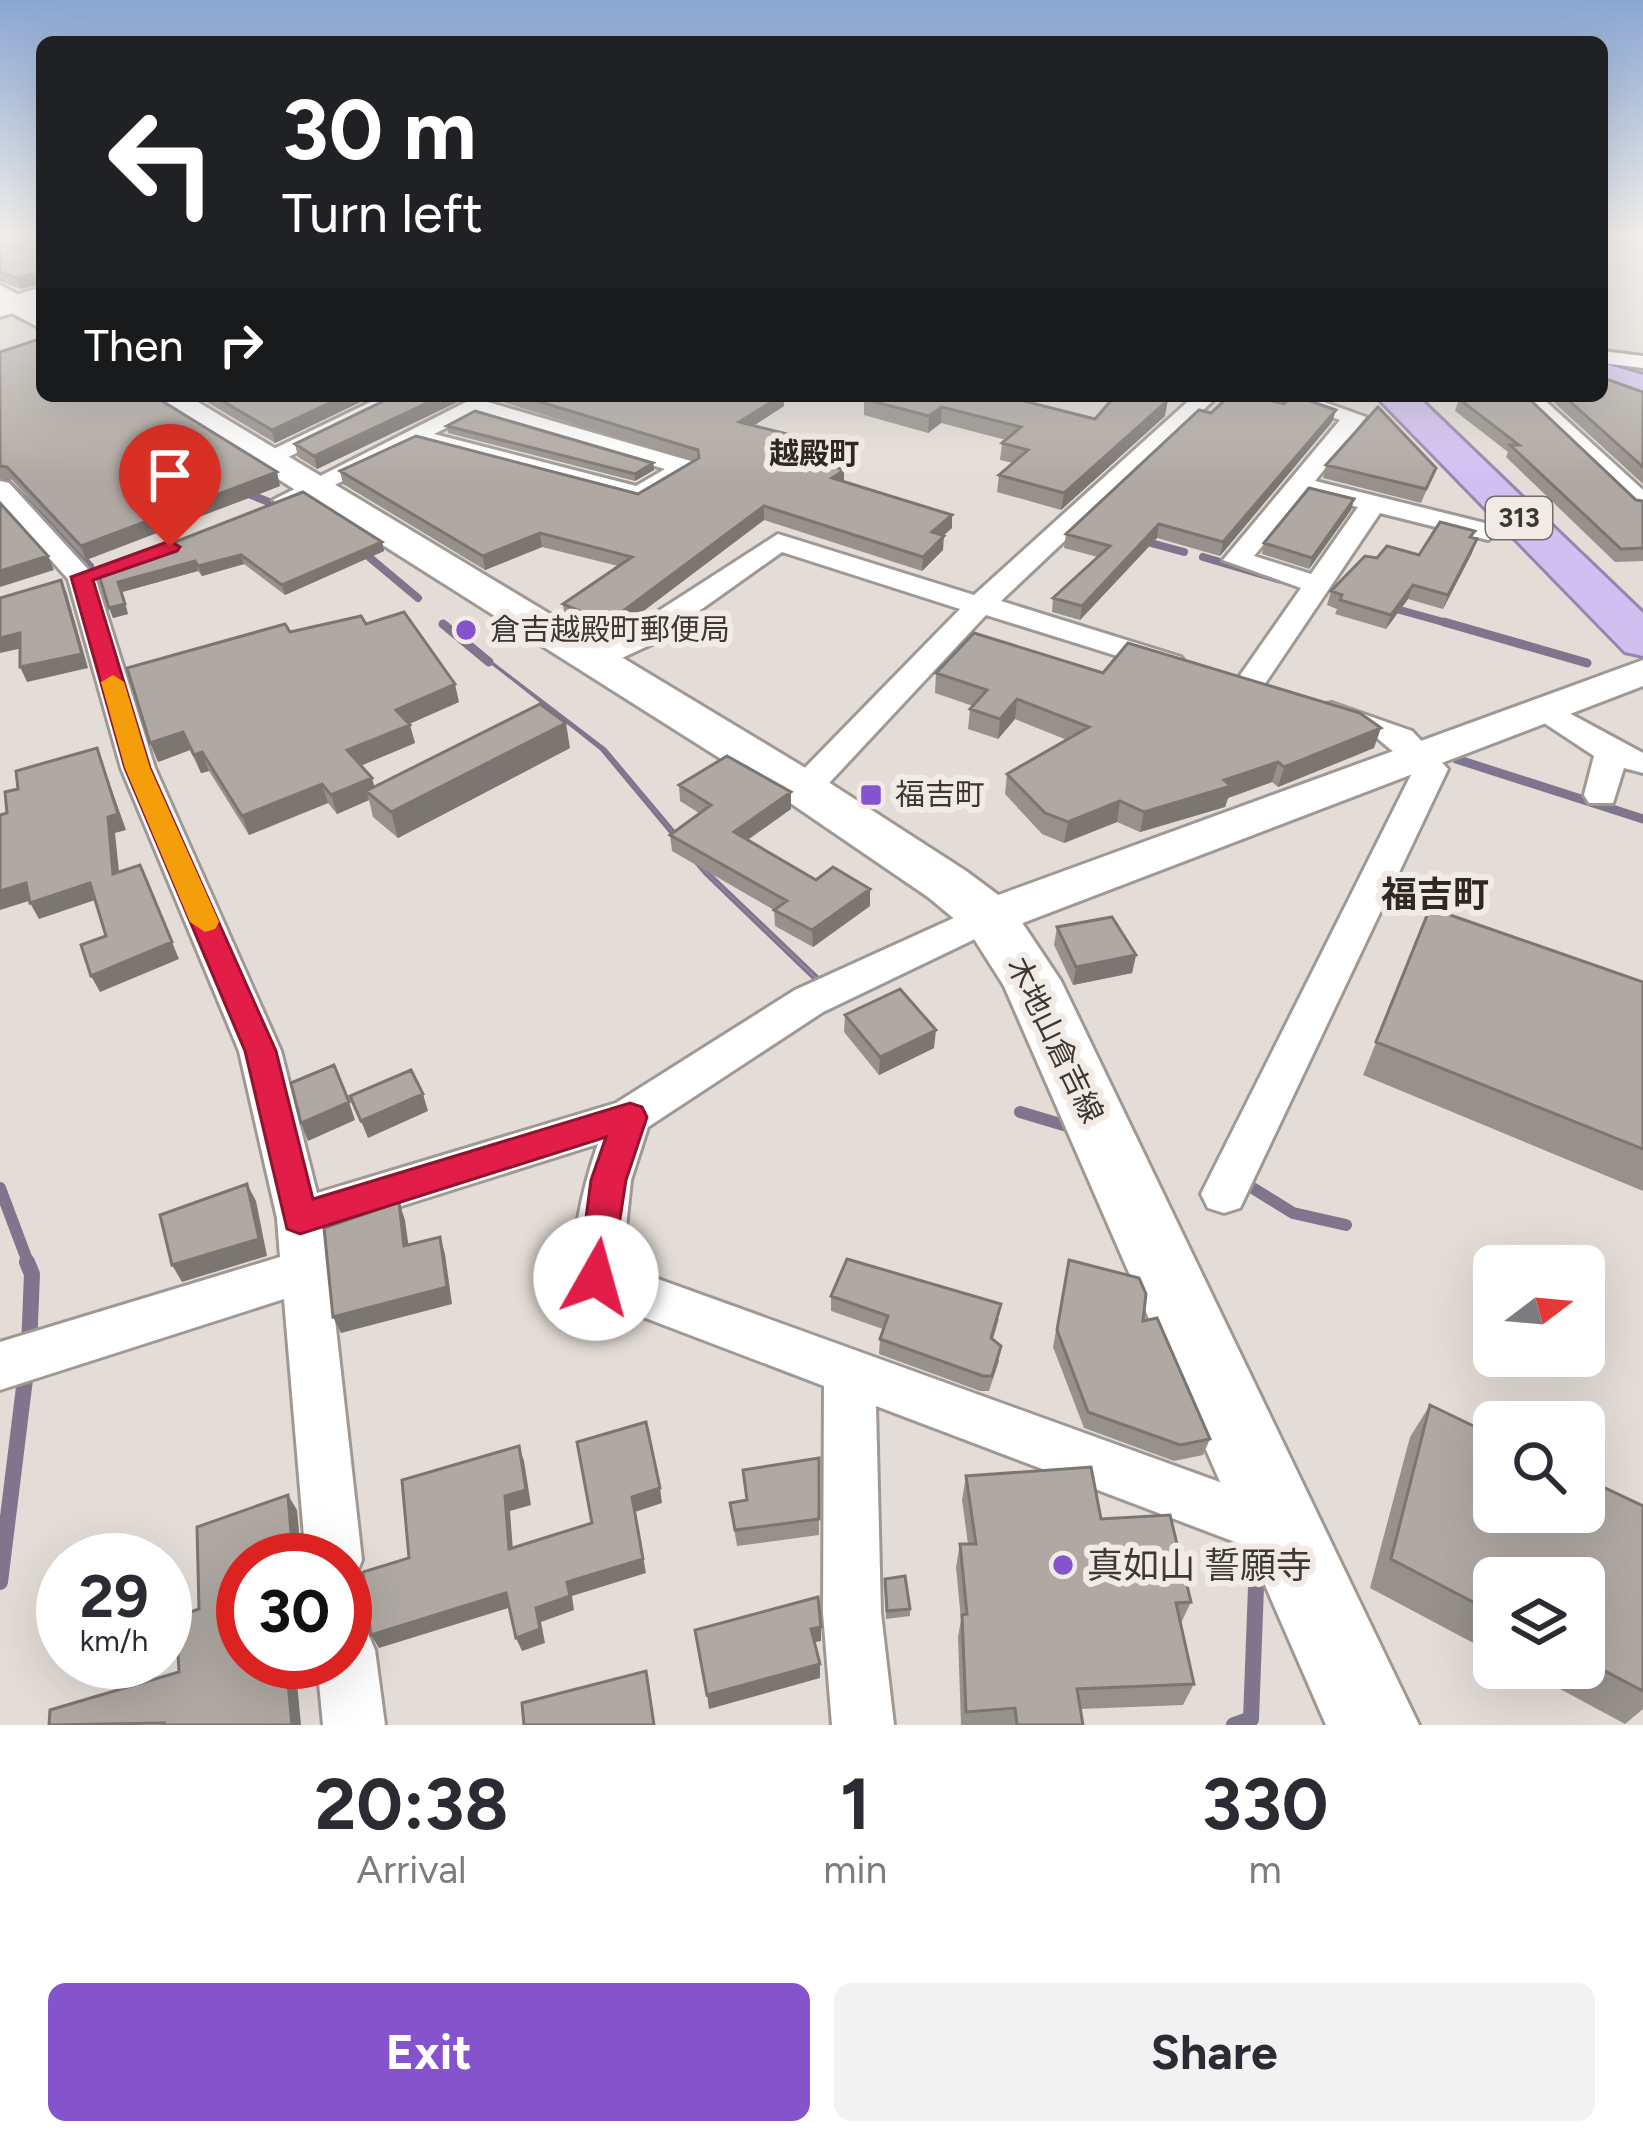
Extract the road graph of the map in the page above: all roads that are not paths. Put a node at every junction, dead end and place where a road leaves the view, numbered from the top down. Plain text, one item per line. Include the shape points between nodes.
1 (1608, 358) edge
2 (1643, 362) edge
3 (1608, 376) edge
4 (1643, 388) edge
5 (172, 402) edge
6 (393, 402) edge
7 (1201, 402) edge
8 (1304, 402) edge
9 (1401, 402) edge
10 (1533, 402) edge
11 (574, 434) junction
12 (418, 437) junction
13 (524, 461) junction
14 (282, 485) junction
15 (1301, 485) junction
16 (0, 488) edge
17 (1374, 503) junction
18 (1643, 505) edge
19 (1488, 532) dead end
20 (92, 573) junction
21 (1320, 585) junction
22 (41, 589) edge
23 (980, 606) junction
24 (1643, 641) edge
25 (596, 661) junction
26 (1643, 672) edge
27 (1224, 680) junction
28 (1543, 708) junction
29 (1422, 753) junction
30 (1627, 758) edge
31 (804, 789) junction
32 (1600, 795) dead end
33 (989, 917) junction
34 (630, 1117) junction
35 (1224, 1194) dead end
36 (300, 1219) junction
37 (301, 1272) junction
38 (0, 1366) edge
39 (850, 1373) junction
40 (1283, 1532) junction
41 (331, 1533) edge
42 (350, 1689) edge
43 (354, 1725) edge
44 (863, 1725) edge
45 (1373, 1725) edge

1 - 2 street
3 - 4 highway
5 - 14 main road, 木地山倉吉線
6 - 14 street
7 - 23 street
8 - 15 street via 1355,417
9 - 24 highway, 313
10 - 18 street
11 - 12 street via 474,406
11 - 13 street
11 - 13 street via 685,467 640,495
12 - 13 street
12 - 14 street
14 - 25 main road, 木地山倉吉線
15 - 17 street
15 - 21 street via 1237,560
16 - 20 street
17 - 19 street
17 - 21 street
20 - 22 street
20 - 36 street via 138,768 260,1051
21 - 27 street
23 - 25 street via 778,542 644,637
23 - 27 street
23 - 31 street
25 - 31 main road, 木地山倉吉線
26 - 28 street
27 - 29 street via 1386,728
28 - 29 street
28 - 30 street
29 - 33 street
29 - 35 street via 1430,769
30 - 32 street
31 - 33 main road, 木地山倉吉線
33 - 34 street via 809,1001
33 - 40 main road, 木地山倉吉線 via 1031,981
34 - 36 street
34 - 39 street via 608,1180 596,1278
36 - 37 street
37 - 38 street
37 - 41 street
39 - 40 street
39 - 44 street via 852,1613
40 - 45 main road, 木地山倉吉線
42 - 43 street

